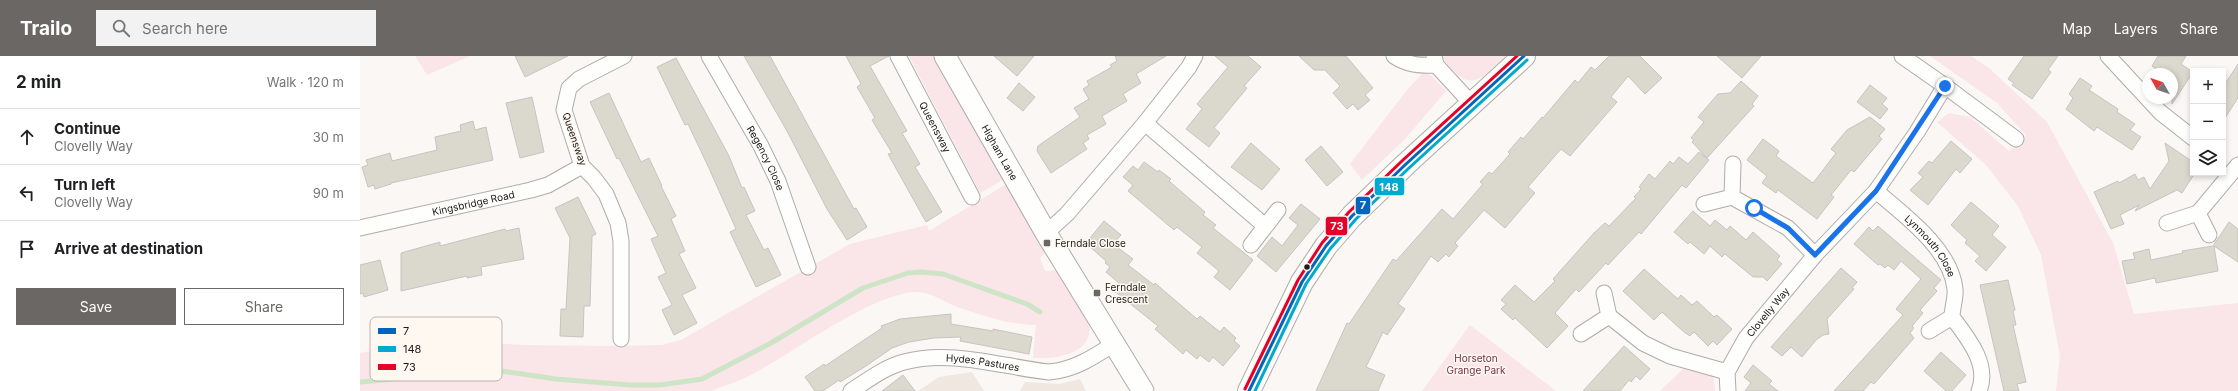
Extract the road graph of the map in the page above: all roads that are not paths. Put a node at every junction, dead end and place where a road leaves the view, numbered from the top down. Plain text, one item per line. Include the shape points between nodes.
1 (624, 56) edge
2 (709, 56) edge
3 (898, 56) edge
4 (945, 56) edge
5 (1195, 56) edge
6 (1394, 56) edge
7 (1524, 56) edge
8 (1902, 56) edge
9 (2108, 56) edge
10 (1435, 60) edge
11 (1945, 86) junction
12 (1471, 103) junction
13 (1145, 123) junction
14 (2190, 136) edge
15 (2016, 139) dead end
16 (1733, 164) dead end
17 (582, 166) junction
18 (2231, 167) edge
19 (1876, 191) junction
20 (972, 197) dead end
21 (1732, 197) junction
22 (1704, 204) dead end
23 (1278, 210) dead end
24 (2198, 213) junction
25 (2167, 223) dead end
26 (1264, 225) junction
27 (360, 228) edge
28 (1046, 232) junction
29 (2209, 235) dead end
30 (1251, 245) dead end
31 (1815, 255) junction
32 (808, 267) dead end
33 (1604, 293) dead end
34 (1609, 316) junction
35 (1952, 316) junction
36 (1929, 330) dead end
37 (1581, 334) dead end
38 (621, 340) dead end
39 (1115, 343) junction
40 (1727, 372) junction
41 (851, 391) edge
42 (1143, 391) edge
43 (1249, 391) edge
44 (1728, 391) edge
45 (1979, 391) edge

1 - 17 street, Queensway via 579,79 567,94 564,110
2 - 32 street, Regency Close via 761,146 778,181
3 - 20 street, Queensway
4 - 28 street, Higham Lane
5 - 13 street
6 - 10 street via 1405,63 1418,66
7 - 12 main road
8 - 11 street
9 - 14 street via 2160,112
10 - 12 street
11 - 15 street
11 - 19 street, Clovelly Way
12 - 43 main road via 1352,216 1326,246 1302,282
13 - 26 street
13 - 28 street via 1067,214
16 - 21 street
17 - 27 street, Kingsbridge Road via 548,185 531,190
17 - 38 street, Queensway via 606,194 618,223 621,241
18 - 24 street
19 - 31 street, Clovelly Way
19 - 35 street, Lynmouth Close via 1928,238 1945,261 1955,290
21 - 22 street
21 - 31 street via 1788,228
23 - 26 street
24 - 25 street
24 - 29 street
26 - 30 street
28 - 39 street, Higham Lane
31 - 40 street, Clovelly Way via 1746,338
33 - 34 street
34 - 37 street
34 - 40 street via 1643,343 1670,356
35 - 36 street
35 - 45 street via 1974,349 1981,367
39 - 41 street, Hydes Pastures via 1064,371 1049,372 950,357 926,357 903,362 880,372
39 - 42 street, Higham Lane
40 - 44 street

